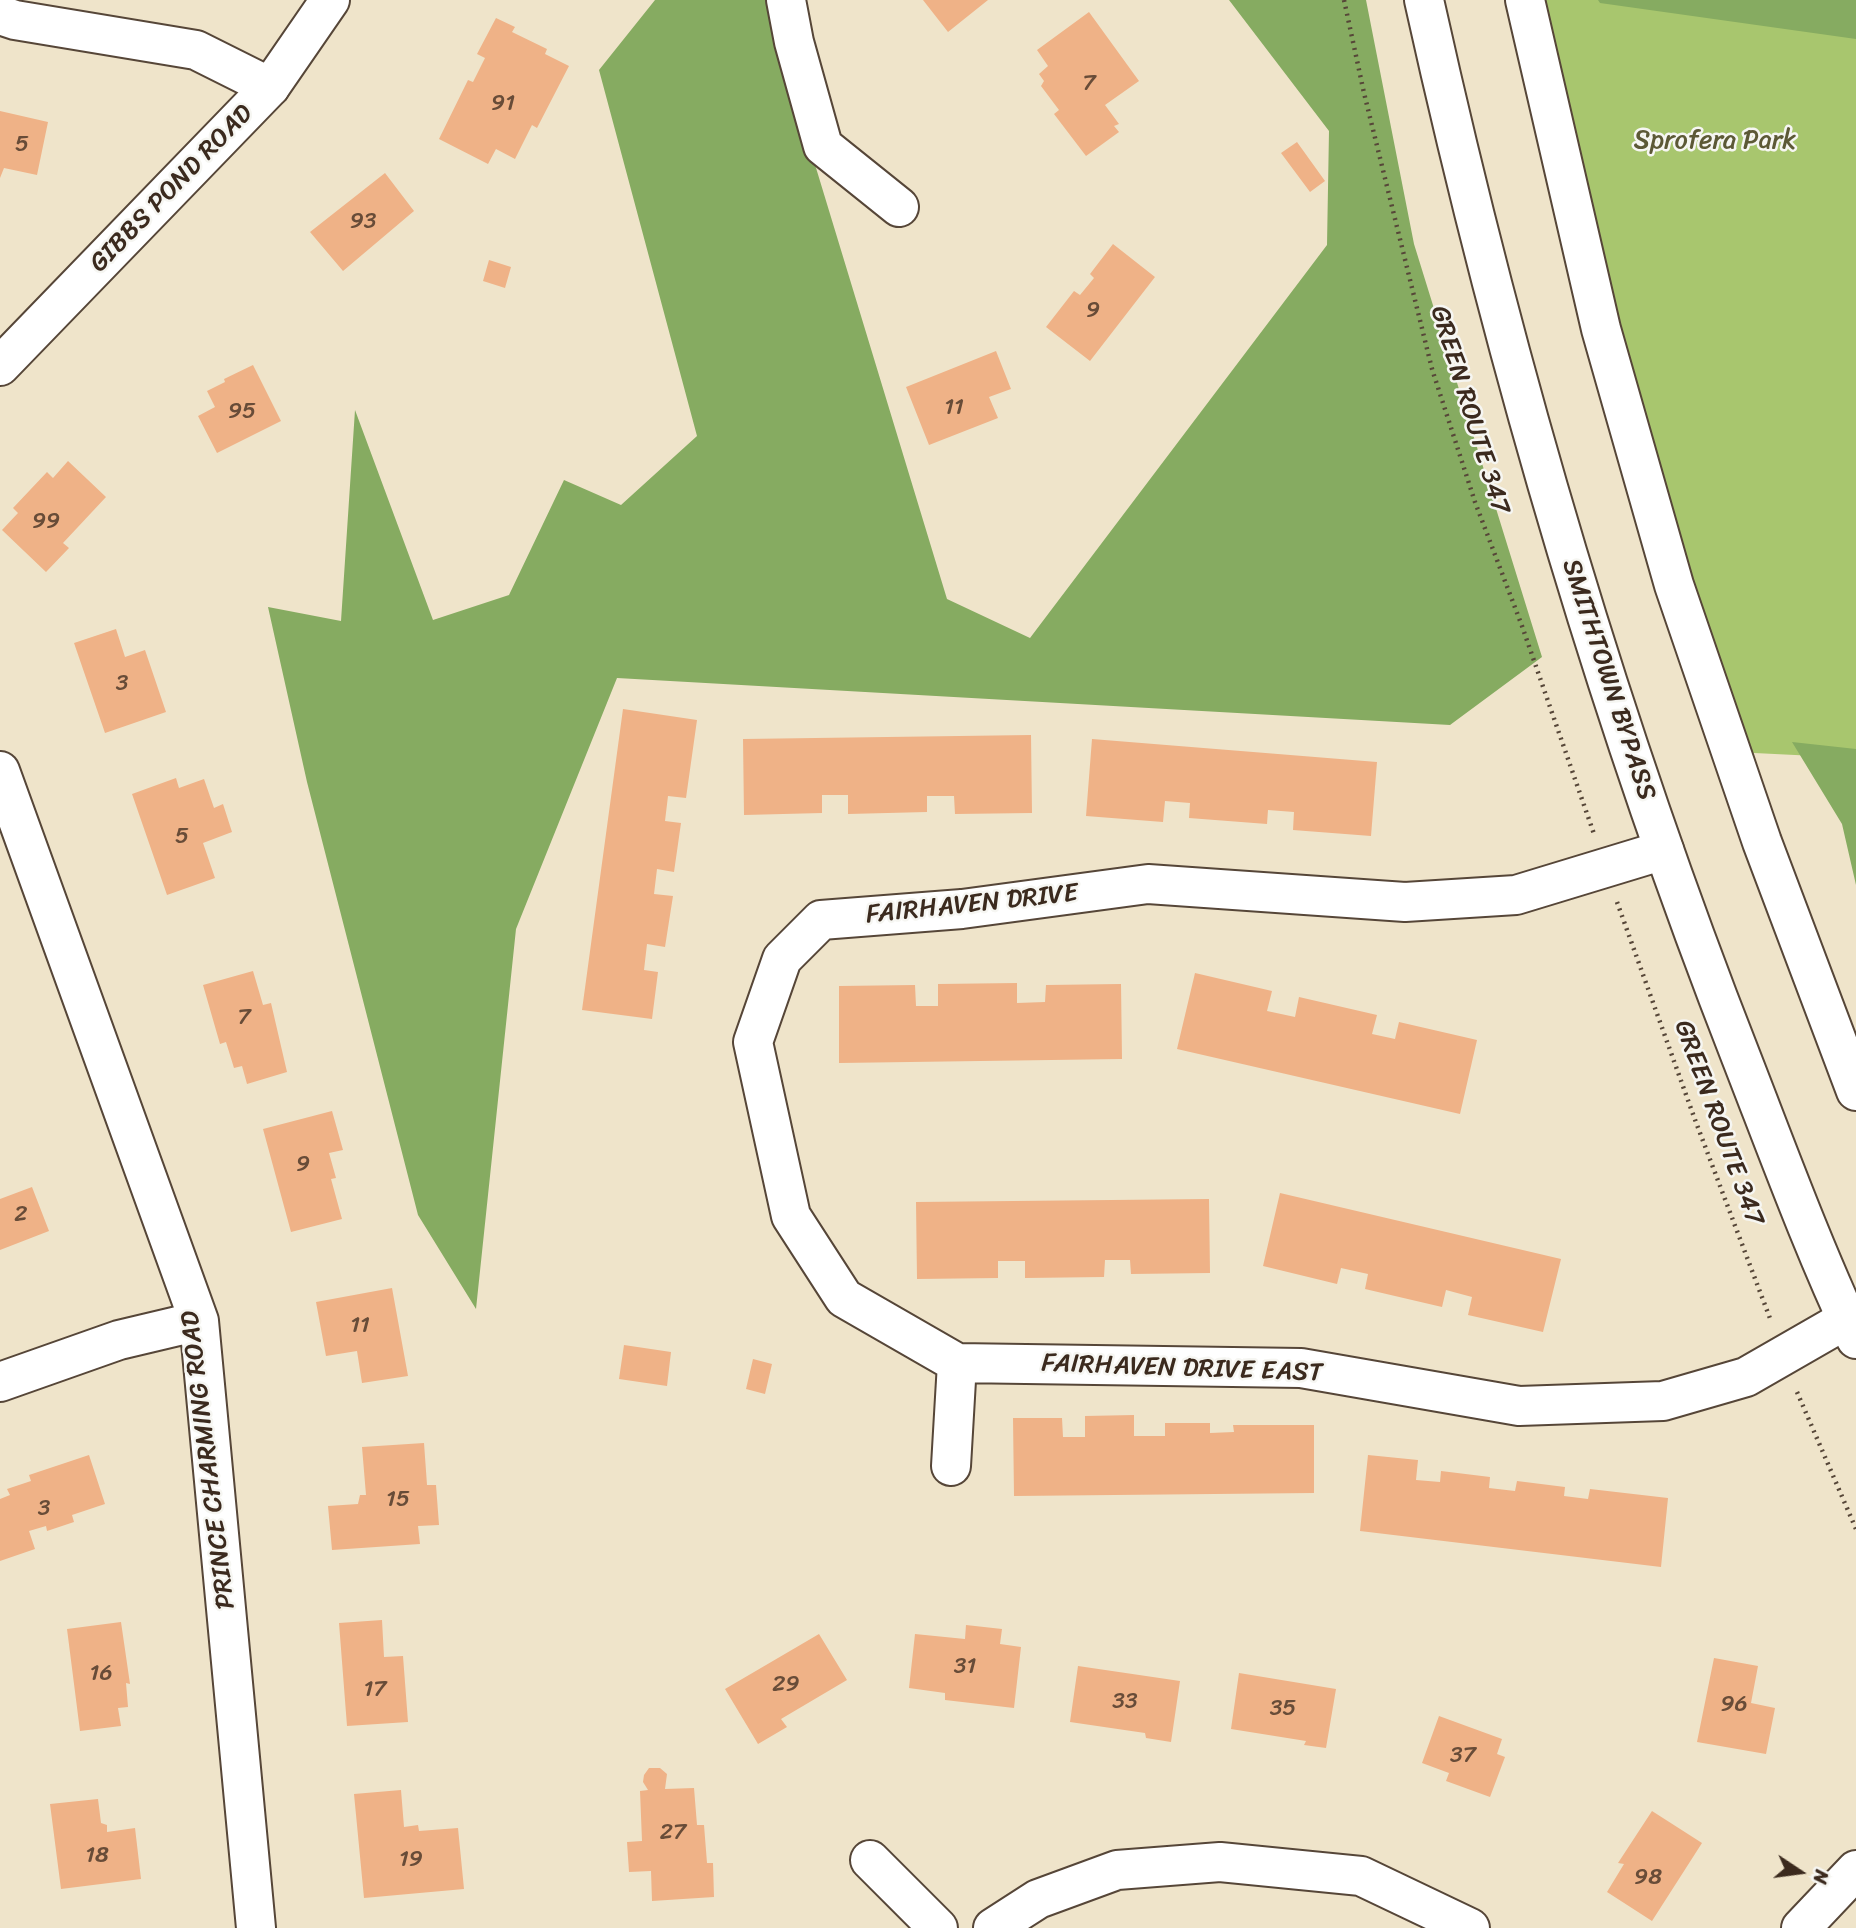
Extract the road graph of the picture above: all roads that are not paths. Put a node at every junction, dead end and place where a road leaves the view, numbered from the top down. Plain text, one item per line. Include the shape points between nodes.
1 (330, 0) edge
2 (786, 0) edge
3 (1424, 0) edge
4 (1525, 0) edge
5 (0, 15) edge
6 (270, 88) junction
7 (900, 207) dead end
8 (0, 366) edge
9 (0, 771) edge
10 (1664, 850) junction
11 (1856, 1091) edge
12 (198, 1321) junction
13 (1851, 1329) edge
14 (957, 1363) junction
15 (0, 1382) edge
16 (951, 1466) dead end
17 (870, 1860) dead end
18 (1856, 1870) edge
19 (256, 1928) edge
20 (938, 1928) edge
21 (993, 1928) edge
22 (1470, 1928) edge
23 (1801, 1928) edge

1 - 6 main road, GIBBS POND ROAD
2 - 7 main road via 823,146
3 - 10 main road, SMITHTOWN BYPASS via 1517,384 1580,601
4 - 11 main road via 1601,329 1674,586 1762,842
5 - 6 main road via 196,50
6 - 8 main road, GIBBS POND ROAD
9 - 12 main road, PRINCE CHARMING ROAD
10 - 13 main road, SMITHTOWN BYPASS via 1718,998
10 - 14 main road, FAIRHAVEN DRIVE via 1516,895 1405,902 1148,884 961,909 821,920 782,959 753,1042 791,1216 844,1298
12 - 15 main road via 119,1340
12 - 19 main road, PRINCE CHARMING ROAD
13 - 14 main road, FAIRHAVEN DRIVE EAST via 1746,1377 1664,1401 1519,1406 1301,1368
14 - 16 main road
17 - 20 main road
18 - 23 main road
21 - 22 main road via 1038,1899 1118,1870 1220,1862 1361,1876

